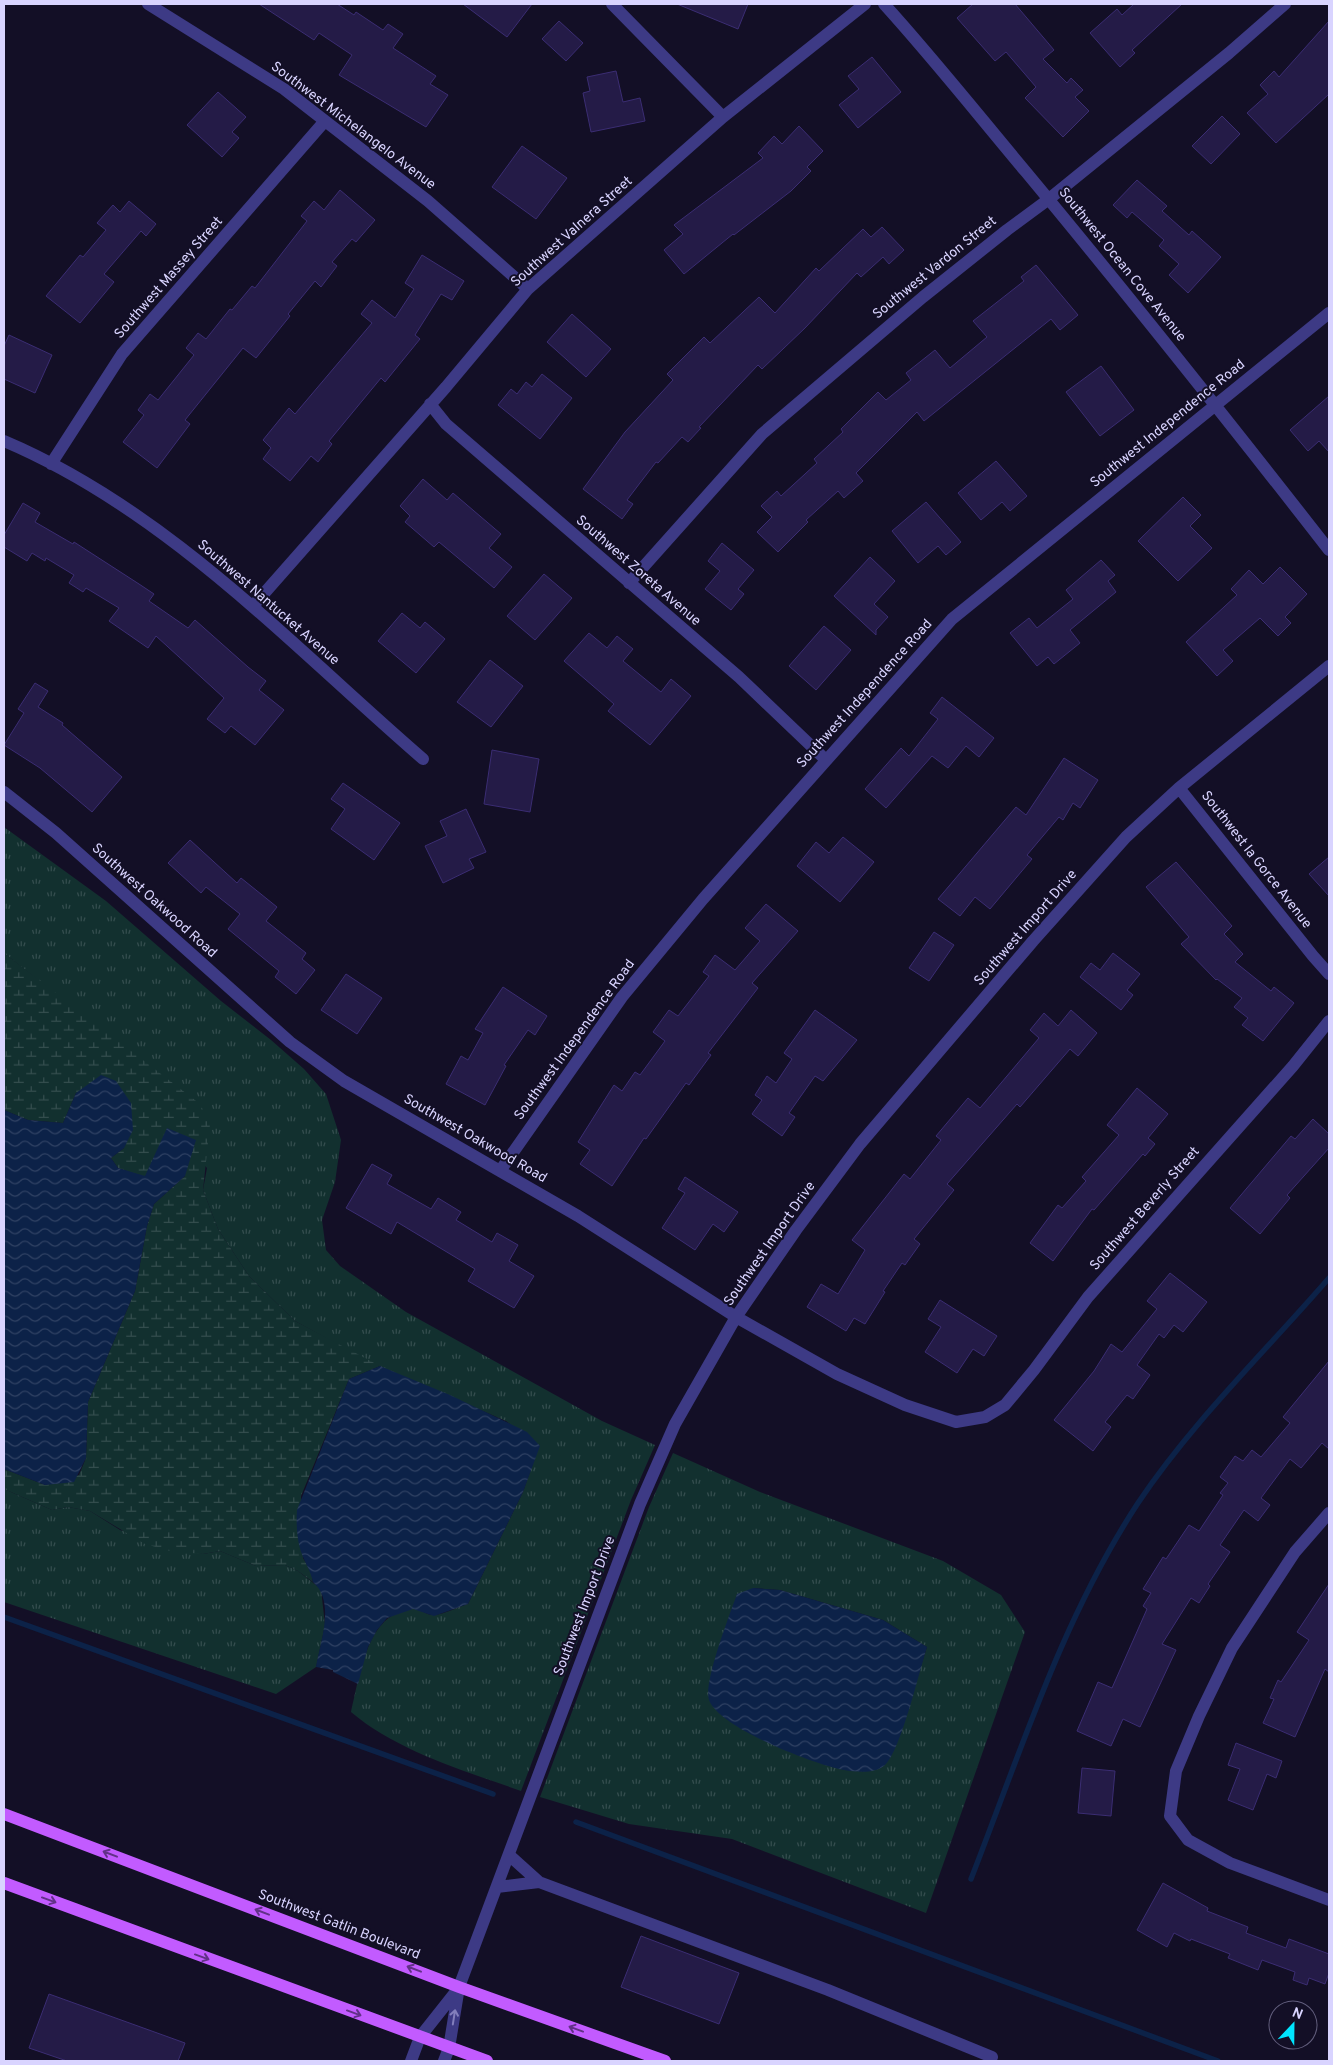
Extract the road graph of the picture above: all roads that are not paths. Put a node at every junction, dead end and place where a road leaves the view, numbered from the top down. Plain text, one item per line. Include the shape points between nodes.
1 (148, 4) edge
2 (612, 4) edge
3 (865, 4) edge
4 (884, 4) edge
5 (1285, 4) edge
6 (723, 117) junction
7 (324, 122) junction
8 (1049, 200) junction
9 (528, 289) junction
10 (1329, 313) edge
11 (430, 404) junction
12 (1216, 405) junction
13 (4, 440) edge
14 (51, 464) junction
15 (1329, 550) edge
16 (630, 583) junction
17 (253, 606) junction
18 (1329, 666) edge
19 (423, 759) dead end
20 (826, 760) junction
21 (1179, 788) junction
22 (4, 792) edge
23 (1329, 974) edge
24 (1329, 1021) edge
25 (500, 1171) junction
26 (736, 1317) junction
27 (985, 1417) joint
28 (1329, 1513) edge
29 (4, 1814) edge
30 (509, 1855) junction
31 (539, 1882) junction
32 (4, 1884) edge
33 (497, 1887) junction
34 (1329, 1900) edge
35 (459, 1987) junction
36 (420, 2037) junction
37 (449, 2048) junction
38 (995, 2060) edge
39 (411, 2061) edge
40 (444, 2061) edge
41 (487, 2061) edge
42 (665, 2061) edge

1 - 7 street, Southwest Michelangelo Avenue via 284,89
2 - 6 street
3 - 6 street, Southwest Valnera Street
4 - 8 street, Southwest Ocean Cove Avenue
5 - 8 street, Southwest Vardon Street
6 - 9 street, Southwest Valnera Street
7 - 9 street, Southwest Michelangelo Avenue via 428,201
7 - 14 street, Southwest Massey Street via 122,354
8 - 12 street, Southwest Ocean Cove Avenue
8 - 16 street, Southwest Vardon Street via 915,303 762,434
9 - 11 street, Southwest Valnera Street
10 - 12 street, Southwest Independence Road
11 - 16 street, Southwest Zoreta Avenue via 446,424
11 - 17 street, Southwest Valnera Street
12 - 15 street, Southwest Ocean Cove Avenue
12 - 20 street, Southwest Independence Road via 952,619
13 - 14 street, Southwest Nantucket Avenue
14 - 17 street, Southwest Nantucket Avenue via 119,504 196,559
16 - 20 street, Southwest Zoreta Avenue via 739,677
17 - 19 street, Southwest Nantucket Avenue
18 - 21 street, Southwest Import Drive
20 - 25 street, Southwest Independence Road via 622,997
21 - 23 street, Southwest la Gorce Avenue
21 - 26 street, Southwest Import Drive via 1126,837 1039,934 860,1144
22 - 25 street, Southwest Oakwood Road via 56,833 290,1042 344,1081
24 - 27 street, Southwest Beverly Street via 1088,1297 1005,1405
25 - 26 street, Southwest Oakwood Road via 578,1216
26 - 27 street, Southwest Oakwood Road via 837,1374 906,1405 956,1422
26 - 30 street, Southwest Import Drive via 675,1424 640,1504
28 - 34 street via 1295,1552 1232,1648 1176,1771 1170,1816 1188,1840 1230,1863
35 -> 29 main road, Southwest Gatlin Boulevard
30 - 31 street
30 - 33 street, Southwest Import Drive
31 - 33 street
31 - 38 street via 828,1990
32 -> 36 main road
33 - 35 street, Southwest Import Drive
35 - 36 street, Southwest Import Drive
37 -> 35 street, Southwest Import Drive
42 -> 35 main road, Southwest Gatlin Boulevard
36 - 37 main road
36 - 39 street, Southwest Import Drive
37 - 40 street, Southwest Import Drive
37 - 41 main road

